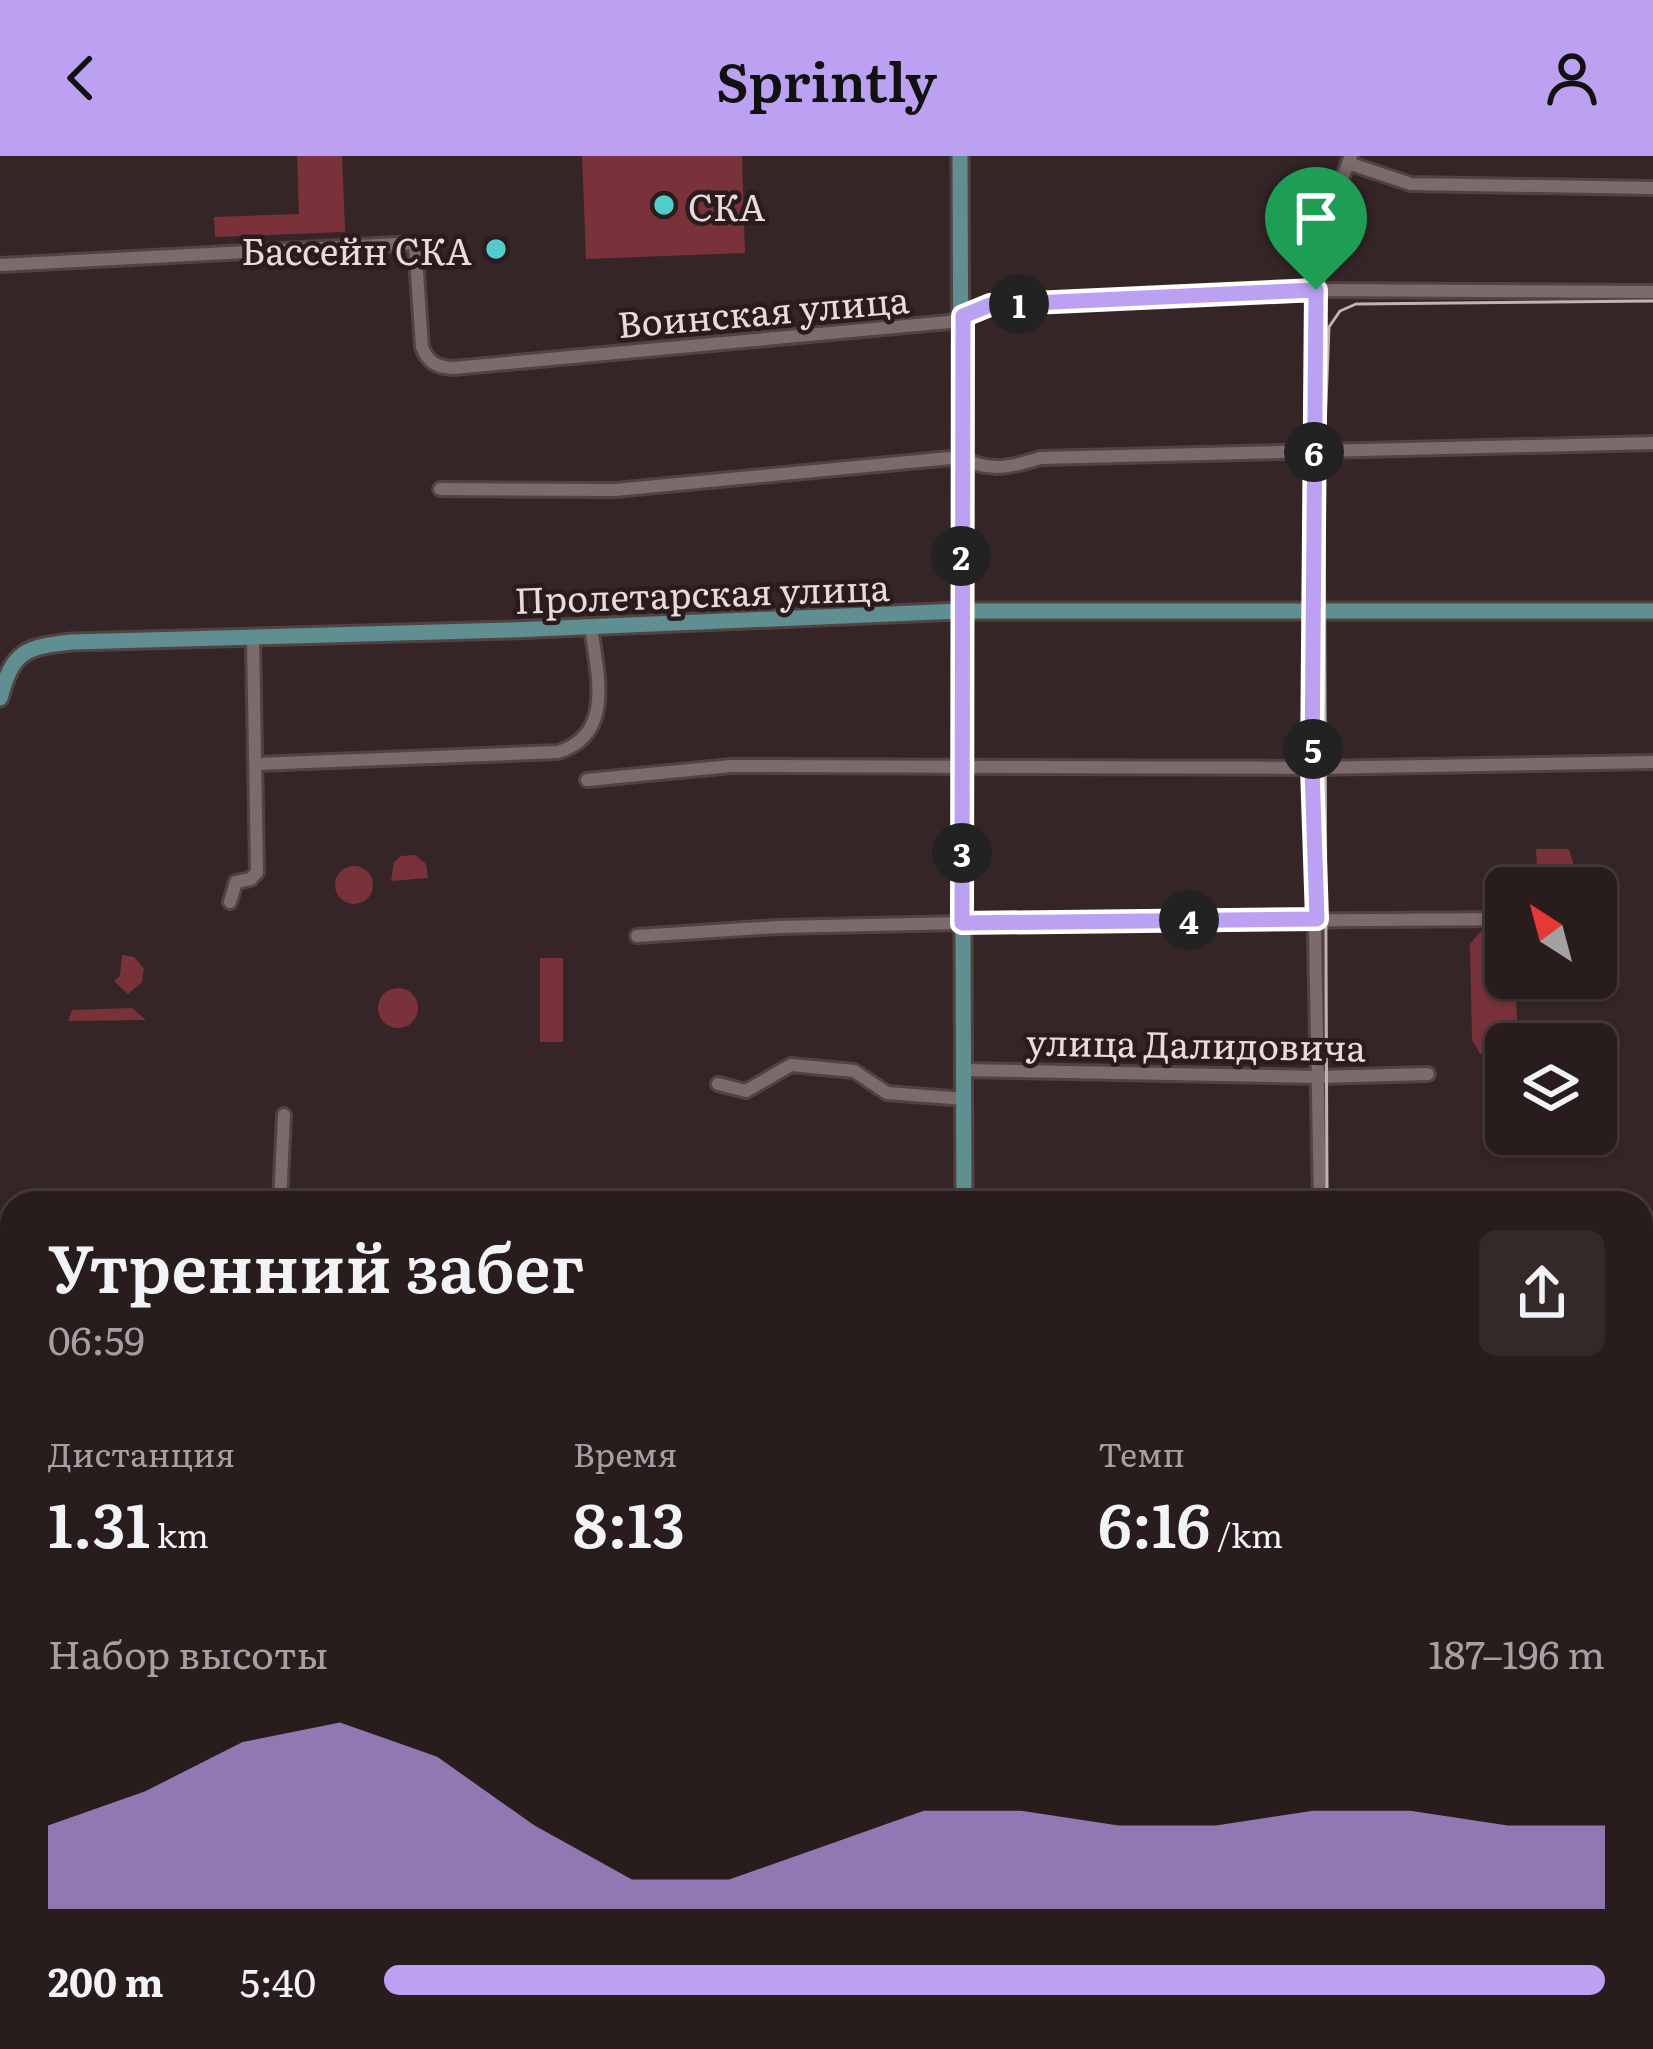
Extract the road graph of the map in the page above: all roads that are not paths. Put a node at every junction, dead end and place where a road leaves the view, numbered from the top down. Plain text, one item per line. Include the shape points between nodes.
1 (960, 156) edge
2 (1350, 159) edge
3 (1653, 188) edge
4 (0, 265) edge
5 (1316, 290) junction
6 (1653, 292) edge
7 (963, 316) junction
8 (1653, 443) edge
9 (1314, 454) junction
10 (962, 457) junction
11 (440, 489) dead end
12 (960, 611) junction
13 (1653, 611) edge
14 (1314, 613) junction
15 (591, 627) junction
16 (253, 639) junction
17 (0, 698) edge
18 (1653, 762) edge
19 (256, 764) junction
20 (1312, 768) junction
21 (962, 770) junction
22 (587, 780) dead end
23 (230, 902) dead end
24 (1317, 919) junction
25 (1485, 920) edge
26 (962, 923) junction
27 (637, 936) dead end
28 (962, 1070) junction
29 (1428, 1074) dead end
30 (1318, 1077) junction
31 (718, 1084) dead end
32 (965, 1099) junction
33 (284, 1115) dead end
34 (281, 1191) edge
35 (964, 1191) edge
36 (1321, 1191) edge

1 - 7 main road
2 - 3 street via 1412,184
2 - 5 street via 1328,213
4 - 7 street, Воинская улица via 415,243 422,347 438,367 785,340
5 - 6 street, Воинская улица
5 - 7 street, Воинская улица via 990,305
5 - 9 street
7 - 10 main road
8 - 9 street
9 - 10 street via 1040,458 1012,467 978,467
9 - 14 street
10 - 11 street via 615,490
10 - 12 main road
12 - 14 main road, Пролетарская улица
12 - 15 main road, Пролетарская улица
12 - 21 main road
13 - 14 main road, Пролетарская улица
14 - 20 street
15 - 16 main road, Пролетарская улица
15 - 19 street via 598,708 575,747
16 - 17 main road, Пролетарская улица via 34,646 13,662
16 - 19 street
18 - 20 street
19 - 23 street via 257,872 236,882
20 - 21 street
20 - 24 street
21 - 22 street via 731,766
21 - 26 main road
24 - 25 street
24 - 26 street
24 - 30 street
26 - 27 street
26 - 28 main road
28 - 30 street, улица Далидовича
28 - 32 main road
29 - 30 street, улица Далидовича
30 - 36 street
31 - 32 street via 746,1091 791,1065 854,1071 887,1093
32 - 35 main road
33 - 34 street

